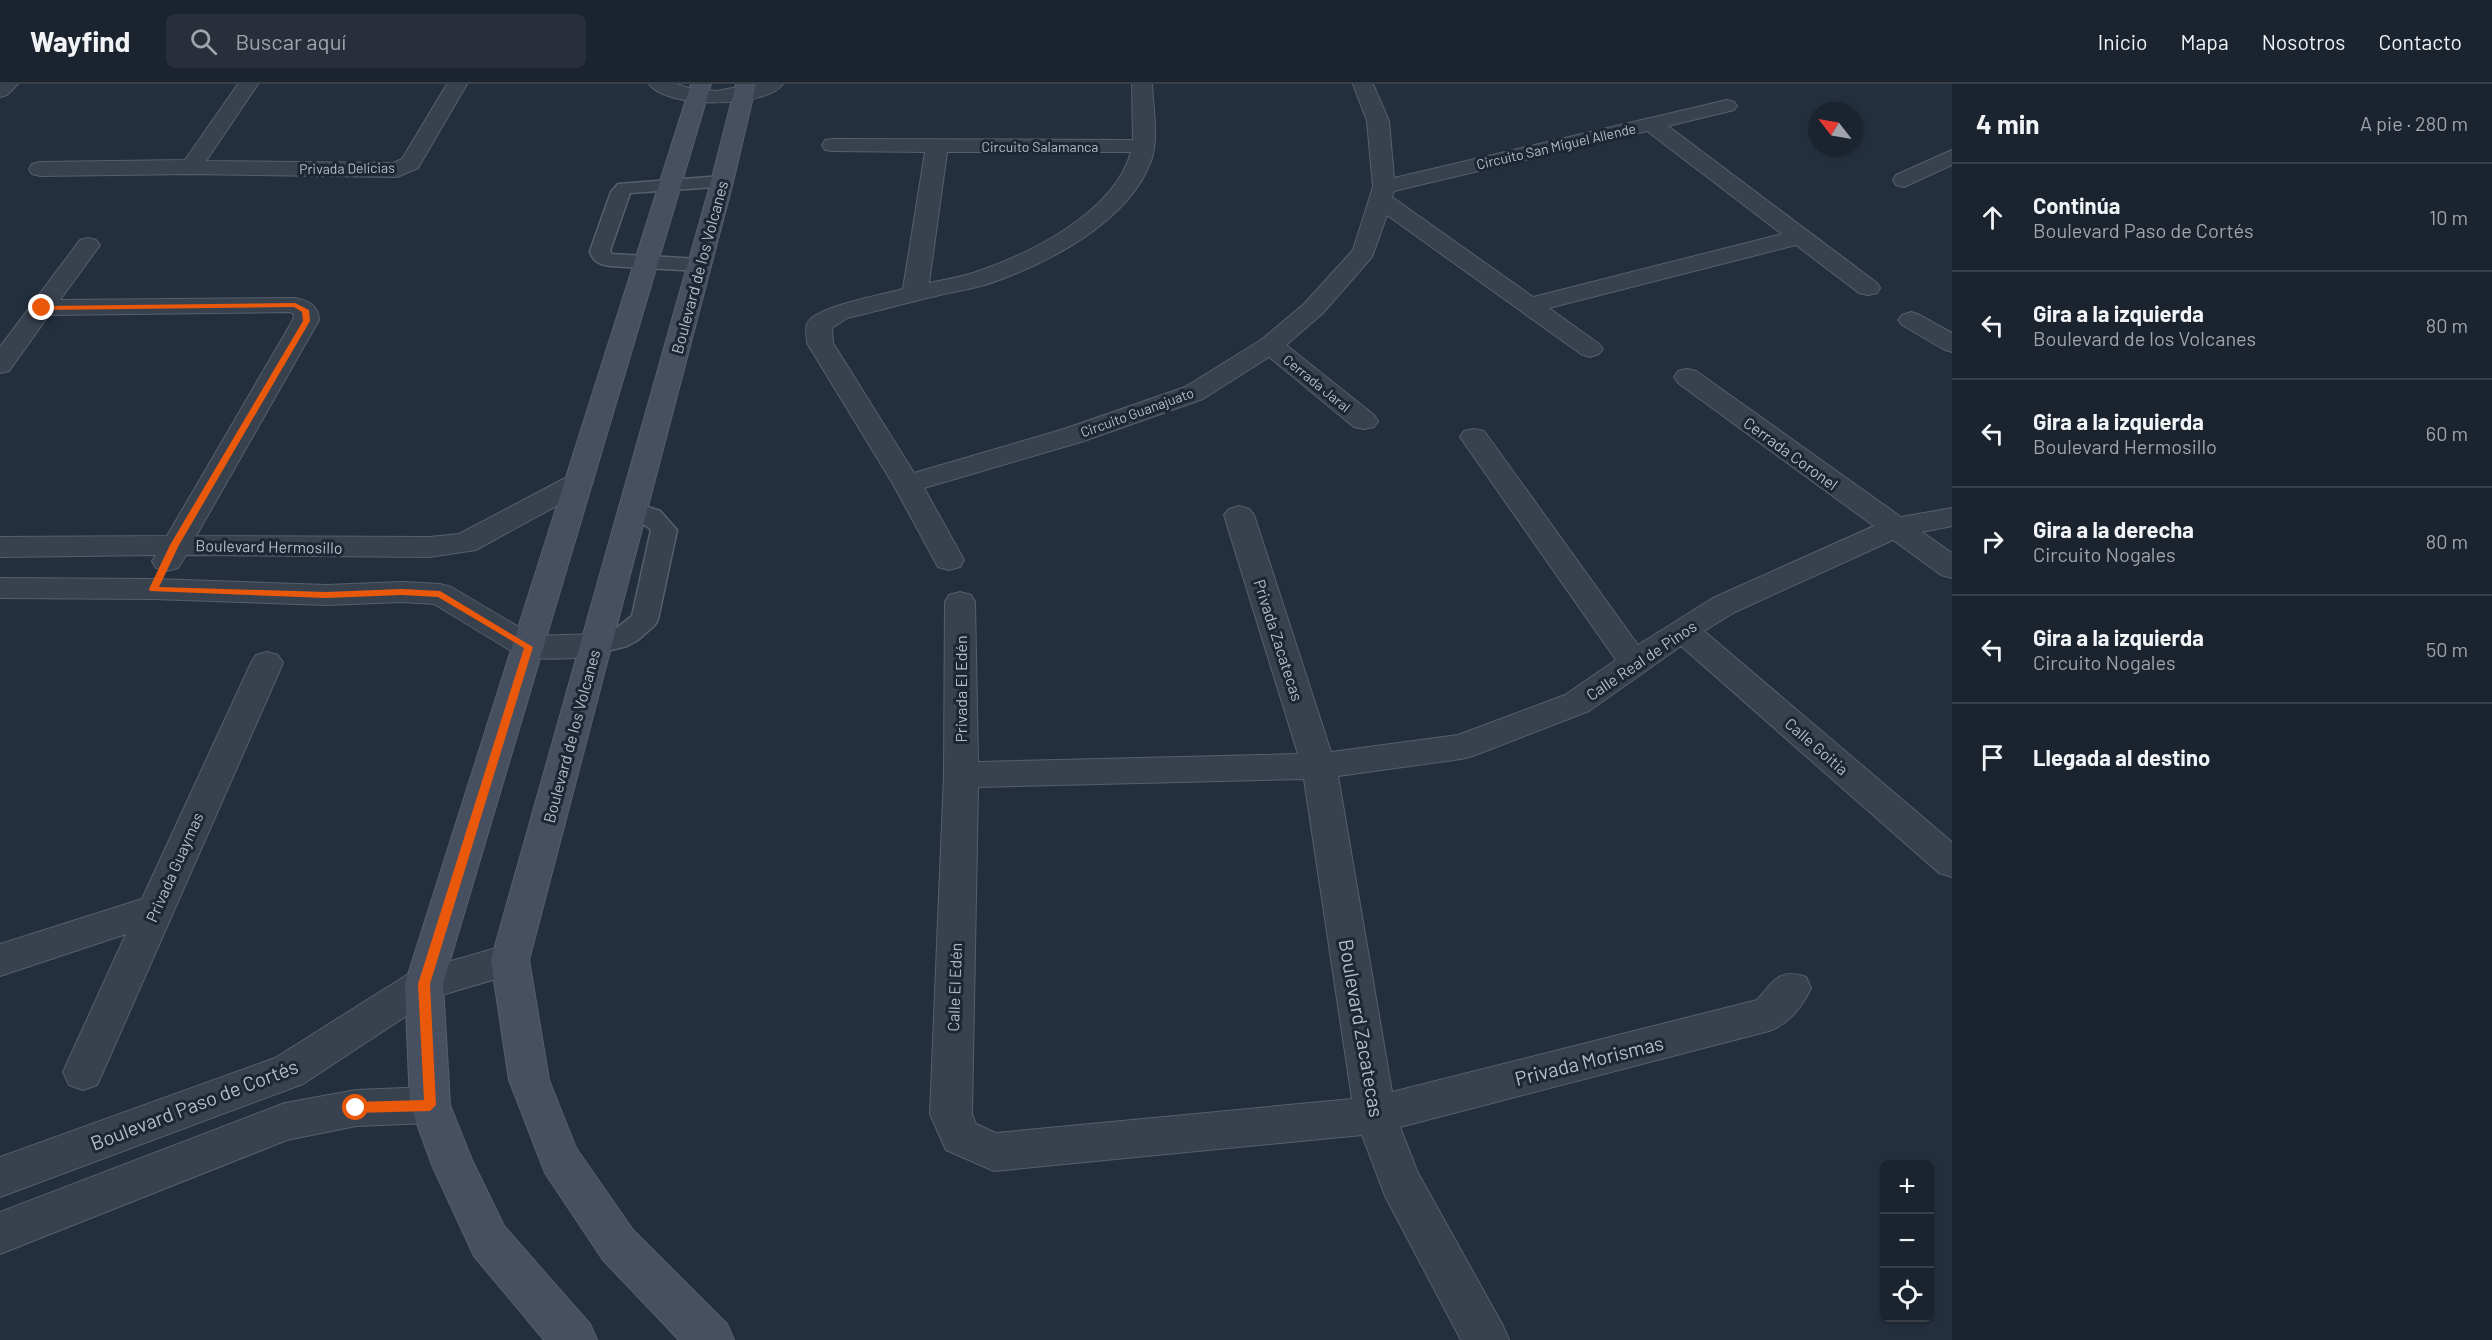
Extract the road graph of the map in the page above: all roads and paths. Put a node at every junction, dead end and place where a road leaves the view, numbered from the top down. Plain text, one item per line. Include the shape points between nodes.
1 (8, 84) edge
2 (248, 84) edge
3 (457, 84) edge
4 (659, 84) edge
5 (1142, 84) edge
6 (1363, 84) edge
7 (754, 87) edge
8 (700, 90) edge
9 (0, 91) edge
10 (1727, 106) dead end
11 (1651, 124) junction
12 (833, 145) dead end
13 (937, 146) junction
14 (1143, 146) junction
15 (1952, 157) edge
16 (190, 167) junction
17 (40, 169) dead end
18 (1904, 180) dead end
19 (722, 182) junction
20 (670, 184) junction
21 (1383, 193) junction
22 (1800, 237) junction
23 (88, 245) dead end
24 (648, 262) junction
25 (700, 265) junction
26 (1868, 288) dead end
27 (915, 294) junction
28 (1531, 305) junction
29 (42, 308) junction
30 (1911, 320) dead end
31 (1952, 344) edge
32 (1270, 345) junction
33 (1590, 350) dead end
34 (0, 365) edge
35 (1687, 377) dead end
36 (1364, 421) dead end
37 (1474, 436) dead end
38 (579, 482) junction
39 (907, 484) junction
40 (1239, 515) dead end
41 (1952, 517) edge
42 (1895, 528) junction
43 (466, 543) junction
44 (175, 545) junction
45 (0, 547) edge
46 (949, 560) dead end
47 (1952, 568) edge
48 (0, 588) edge
49 (154, 589) junction
50 (440, 594) junction
51 (960, 602) dead end
52 (1682, 630) junction
53 (596, 645) junction
54 (529, 647) junction
55 (267, 663) dead end
56 (1635, 664) junction
57 (1319, 766) junction
58 (961, 775) junction
59 (1952, 862) edge
60 (155, 910) junction
61 (0, 960) edge
62 (510, 960) junction
63 (424, 984) junction
64 (1792, 988) dead end
65 (83, 1072) dead end
66 (430, 1105) junction
67 (1375, 1115) junction
68 (0, 1177) edge
69 (0, 1233) edge
70 (573, 1340) edge
71 (711, 1340) edge
72 (1486, 1340) edge

1 - 9 street
2 - 16 street
3 - 16 street, Privada Delicias via 410,163 397,170
4 - 8 street via 673,92
5 - 14 street
6 - 21 street, Circuito Guanajuato via 1378,121
7 - 8 street
7 - 19 street, Boulevard de los Volcanes
8 - 20 street
10 - 11 street
11 - 21 street, Circuito San Miguel Allende
11 - 22 street, Circuito San Miguel Allende
12 - 13 street, Circuito Salamanca
13 - 14 street, Circuito Salamanca
13 - 27 street
14 - 27 street via 1129,185 1104,211 1070,235 982,278
15 - 18 street
16 - 17 street, Privada Delicias
19 - 20 lane
19 - 25 street, Boulevard de los Volcanes
20 - 24 street
20 - 24 lane via 632,186 621,192 600,251 609,260
21 - 28 street
21 - 32 street, Circuito Guanajuato via 1364,252 1313,309
22 - 26 street, Circuito San Miguel Allende
22 - 28 street
23 - 29 street
24 - 25 lane
24 - 38 street
25 - 53 street, Boulevard de los Volcanes
27 - 39 street via 838,313 819,325 820,343
28 - 33 street
29 - 34 street
29 - 44 street via 295,305 306,311 306,321
30 - 31 street
32 - 36 street, Cerrada Jaral
32 - 39 street, Circuito Guanajuato via 1194,393 1074,435
35 - 42 street, Cerrada Coronel
37 - 56 street
38 - 43 street, Boulevard Hermosillo
38 - 54 street
39 - 46 street
40 - 57 street, Privada Zacatecas
41 - 42 street, Calle Real de Pinos
42 - 47 street, Cerrada Coronel
42 - 52 street, Calle Real de Pinos via 1724,605
43 - 44 street, Boulevard Hermosillo via 429,547
43 - 50 street
44 - 45 street, Boulevard Hermosillo
44 - 49 street
48 - 49 street
49 - 50 street
50 - 54 street
51 - 58 street, Privada El Edén
52 - 56 street, Calle Real de Pinos
52 - 59 street, Calle Goitia
53 - 54 street
53 - 62 street, Boulevard de los Volcanes
54 - 63 street
55 - 60 street, Privada Guaymas
56 - 57 street, Calle Real de Pinos via 1577,703 1461,747
57 - 58 street
57 - 67 street, Boulevard Zacatecas
58 - 67 street, Calle El Edén via 951,1114 961,1137 994,1152
60 - 61 street
60 - 65 street, Privada Guaymas
62 - 63 street, Boulevard Paso de Cortés
62 - 71 street, Boulevard de los Volcanes via 529,1080 560,1159 618,1245
63 - 66 street
63 - 68 street, Boulevard Paso de Cortés via 289,1071
64 - 67 street, Privada Morismas via 1769,1014
66 - 69 street via 356,1108 285,1122
66 - 70 street via 489,1241
67 - 72 street, Boulevard Zacatecas via 1400,1182

